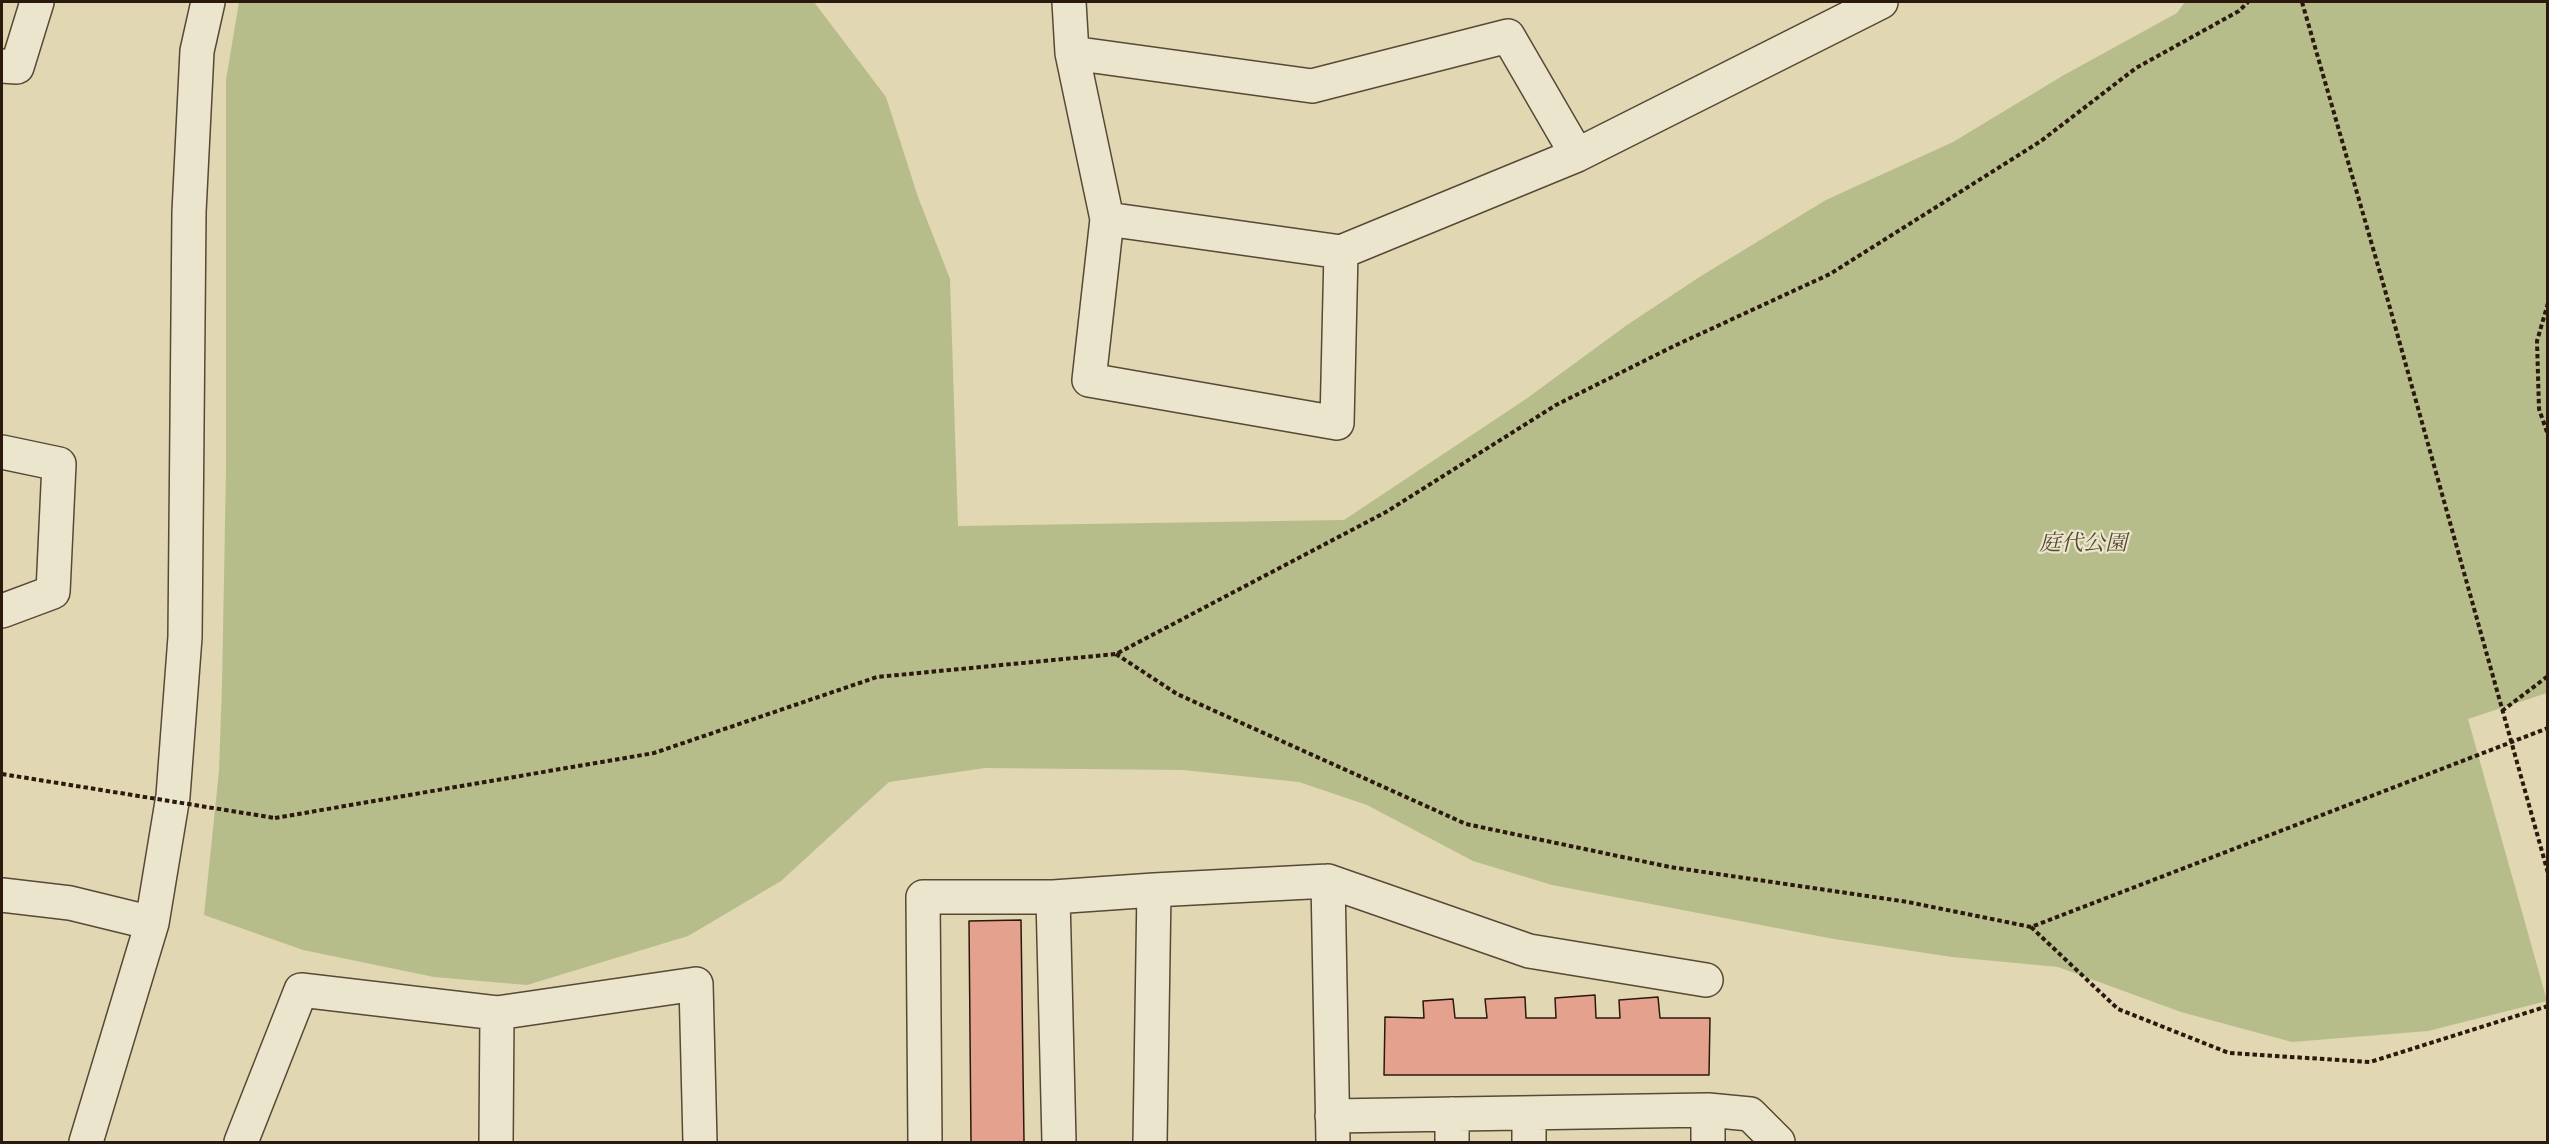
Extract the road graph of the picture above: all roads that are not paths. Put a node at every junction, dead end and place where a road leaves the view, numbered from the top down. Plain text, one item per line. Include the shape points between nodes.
1 (37, 2) edge
2 (208, 2) edge
3 (1069, 2) edge
4 (1881, 2) edge
5 (1072, 53) junction
6 (2, 66) edge
7 (1577, 155) junction
8 (1107, 219) junction
9 (1341, 252) junction
10 (2, 452) edge
11 (2, 611) edge
12 (1329, 881) junction
13 (1154, 890) junction
14 (2, 895) edge
15 (1053, 897) junction
16 (152, 922) junction
17 (1706, 981) dead end
18 (497, 1013) junction
19 (1708, 1110) junction
20 (1452, 1128) edge
21 (1529, 1128) edge
22 (1333, 1129) edge
23 (86, 1143) edge
24 (241, 1143) edge
25 (496, 1143) edge
26 (700, 1143) edge
27 (925, 1143) edge
28 (1059, 1143) edge
29 (1150, 1143) edge
30 (1708, 1143) edge
31 (1778, 1143) edge

1 - 6 street via 17,67
2 - 16 street via 197,51 189,212 185,637 173,796
3 - 5 street
4 - 7 street
5 - 7 street via 1312,86 1508,36
5 - 8 street
7 - 9 street
8 - 9 street
8 - 9 street via 1089,380 1337,423
10 - 11 street via 59,464 52,592
12 - 13 street
12 - 17 street via 1529,951
12 - 22 street
13 - 15 street
13 - 29 street
14 - 16 street via 70,903
15 - 27 street via 923,897
15 - 28 street
16 - 23 street
18 - 24 street via 301,990
18 - 25 street
18 - 26 street via 696,984
19 - 21 street
19 - 30 street
19 - 31 street via 1750,1114
20 - 21 street
20 - 22 street

